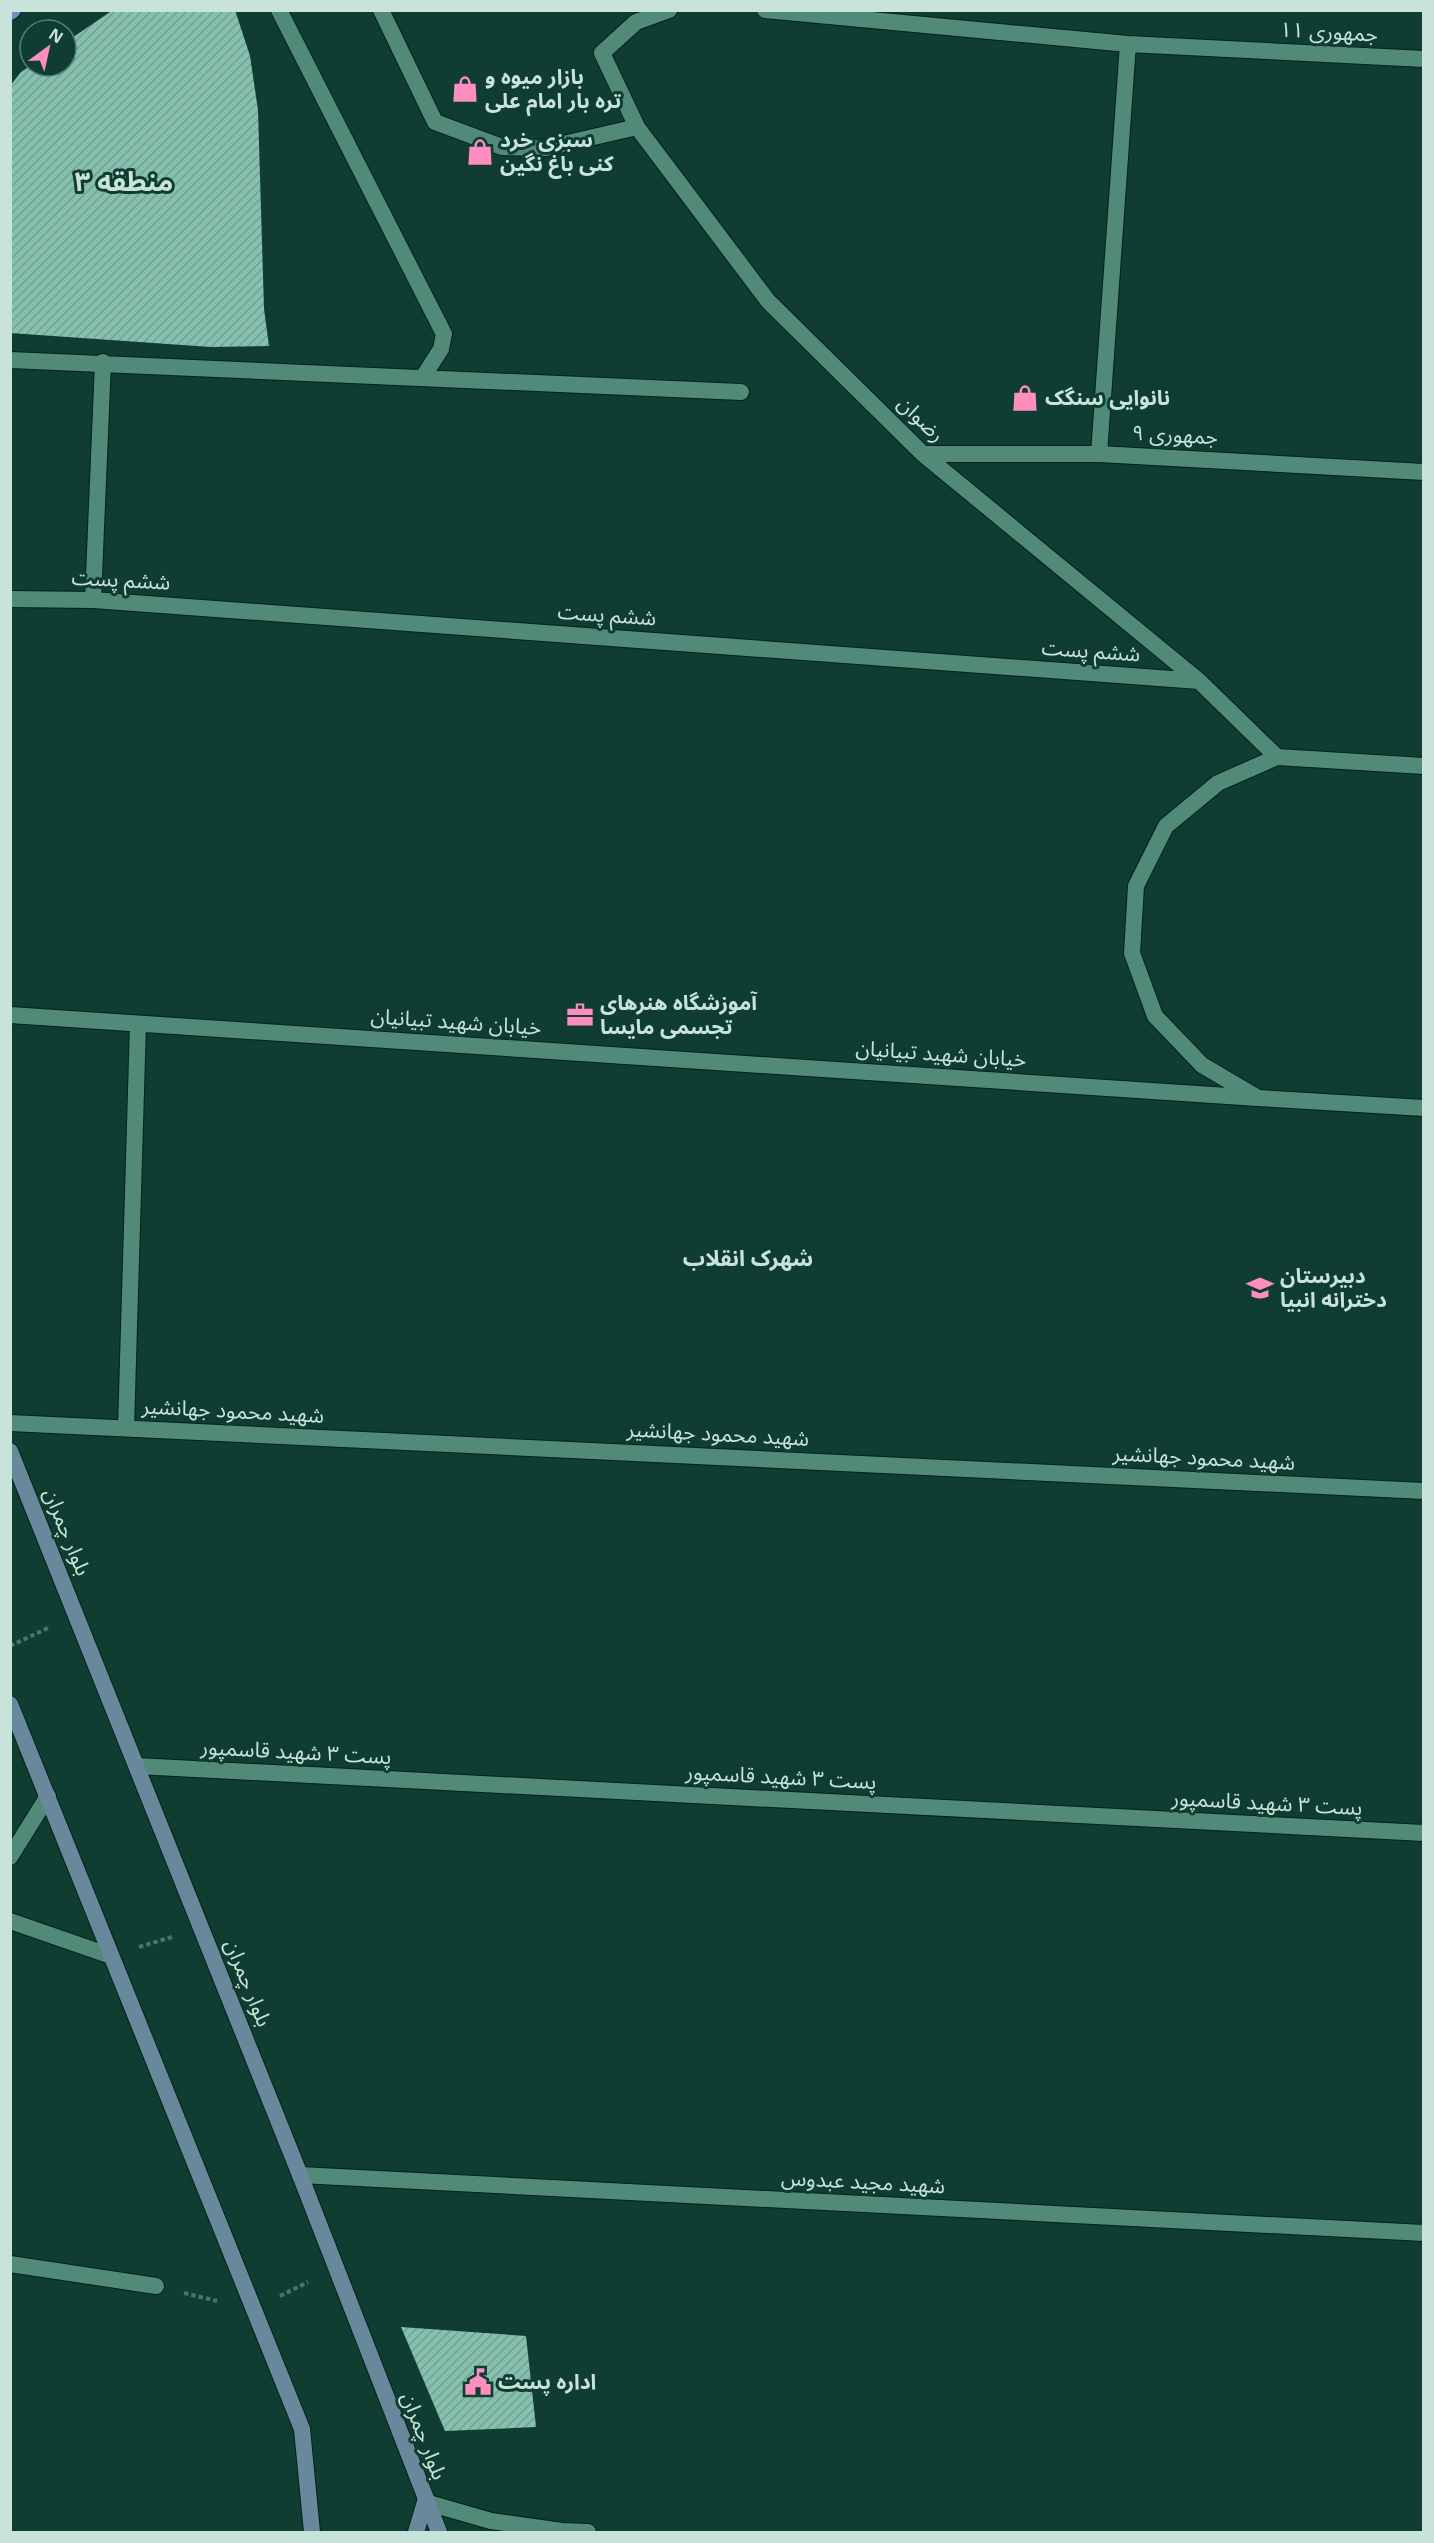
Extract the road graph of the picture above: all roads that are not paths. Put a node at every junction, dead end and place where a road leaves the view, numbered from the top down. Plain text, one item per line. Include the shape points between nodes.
1 (279, 10) edge
2 (381, 10) edge
3 (669, 10) edge
4 (765, 10) edge
5 (1128, 44) junction
6 (1424, 59) edge
7 (638, 127) junction
8 (10, 360) edge
9 (103, 362) junction
10 (423, 377) junction
11 (741, 392) dead end
12 (923, 454) junction
13 (1099, 454) junction
14 (1424, 472) edge
15 (10, 599) edge
16 (93, 600) junction
17 (1199, 681) junction
18 (1277, 757) junction
19 (1424, 766) edge
20 (10, 1015) edge
21 (138, 1024) junction
22 (1258, 1098) junction
23 (1424, 1108) edge
24 (10, 1423) edge
25 (126, 1428) junction
26 (10, 1451) edge
27 (1424, 1491) edge
28 (10, 1704) edge
29 (136, 1766) junction
30 (48, 1797) junction
31 (1424, 1833) edge
32 (10, 1857) edge
33 (10, 1921) edge
34 (111, 1956) junction
35 (300, 2175) junction
36 (1424, 2233) edge
37 (10, 2264) edge
38 (156, 2286) dead end
39 (425, 2502) junction
40 (312, 2532) edge
41 (416, 2532) edge
42 (439, 2532) edge
43 (561, 2532) edge
44 (588, 2532) edge

1 - 10 street via 444,334 441,349
2 - 7 street via 435,123 502,147 546,148
3 - 7 street, رضوان via 636,22 602,53
4 - 5 street, جمهوری ۱۱
5 - 6 street, جمهوری ۱۱
5 - 13 street
7 - 12 street, رضوان via 768,301
8 - 9 street
9 - 10 street
9 - 16 street
10 - 11 street
12 - 13 street, جمهوری ۹
12 - 17 street, رضوان
13 - 14 street, جمهوری ۹
15 - 16 street, ششم پست
16 - 17 street, ششم پست
17 - 18 street, رضوان
18 - 19 street
18 - 22 street via 1218,783 1166,826 1136,886 1132,953 1155,1016 1202,1065
20 - 21 street, خیابان شهید تبیانیان
21 - 22 street, خیابان شهید تبیانیان
21 - 25 street
22 - 23 street, خیابان شهید تبیانیان
24 - 25 street, شهید محمود جهانشیر
25 - 27 street, شهید محمود جهانشیر
26 - 29 main road, بلوار چمران
28 - 30 main road
29 - 31 street, پست ۳ شهید قاسمپور
29 - 35 main road, بلوار چمران
30 - 32 street
30 - 34 main road
33 - 34 street
34 - 40 main road via 302,2429
35 - 36 street, شهید مجید عبدوس
35 - 39 main road, بلوار چمران
37 - 38 street
39 - 41 main road
39 - 42 main road, بلوار چمران
39 - 43 street via 491,2521
43 - 44 street

